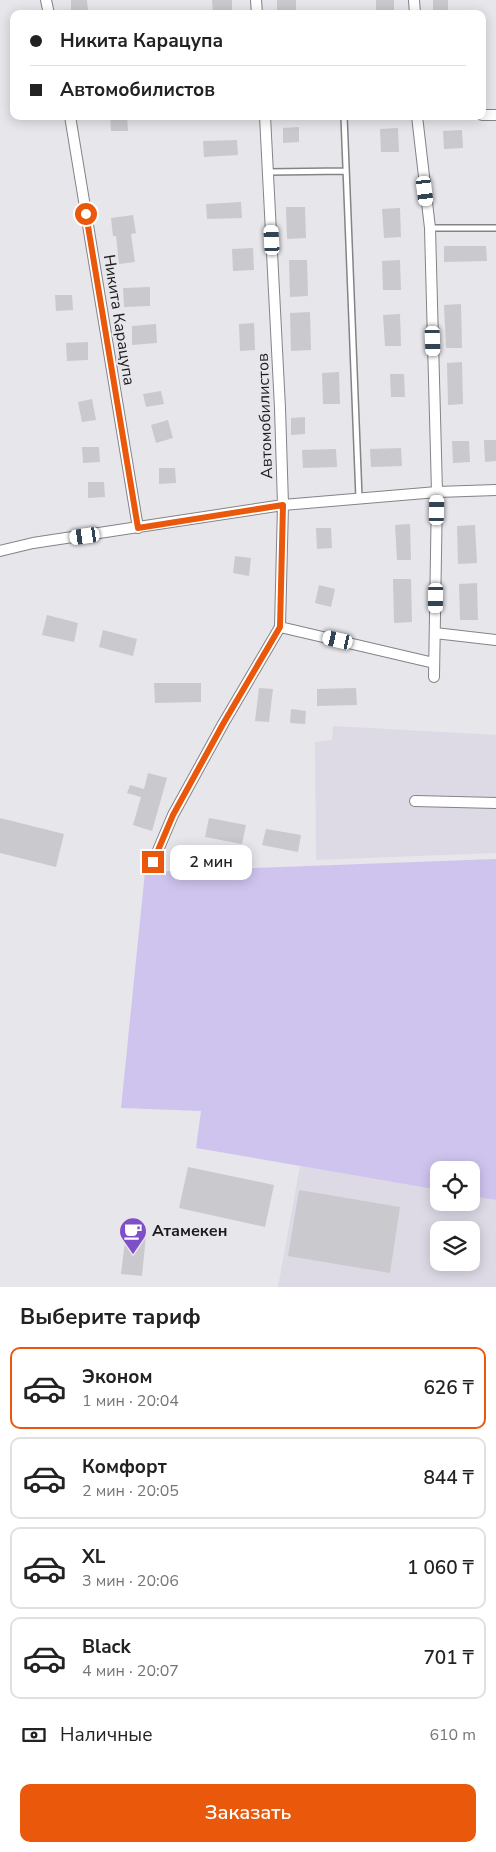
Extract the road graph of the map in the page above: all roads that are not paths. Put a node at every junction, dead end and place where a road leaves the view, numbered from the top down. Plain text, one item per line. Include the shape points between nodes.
1 (71, 120) edge
2 (265, 120) edge
3 (344, 120) edge
4 (417, 120) edge
5 (346, 171) junction
6 (268, 172) junction
7 (430, 228) junction
8 (496, 228) edge
9 (496, 490) edge
10 (437, 492) junction
11 (358, 499) junction
12 (283, 505) junction
13 (138, 528) junction
14 (0, 551) edge
15 (280, 627) junction
16 (435, 633) junction
17 (496, 640) edge
18 (434, 663) junction
19 (434, 677) dead end
20 (416, 801) dead end
21 (496, 803) edge
22 (153, 862) dead end

1 - 13 street, Никита Карацупа
2 - 6 street, Автомобилистов
3 - 5 lane
4 - 7 street
5 - 6 lane
5 - 11 lane
6 - 12 street, Автомобилистов
7 - 8 lane
7 - 10 street
9 - 10 street
10 - 11 street
10 - 16 street
11 - 12 street
12 - 13 street
12 - 15 street, Автомобилистов
13 - 14 street
15 - 18 street
15 - 22 street, Автомобилистов via 173,815
16 - 17 street
16 - 18 street
18 - 19 street
20 - 21 street

